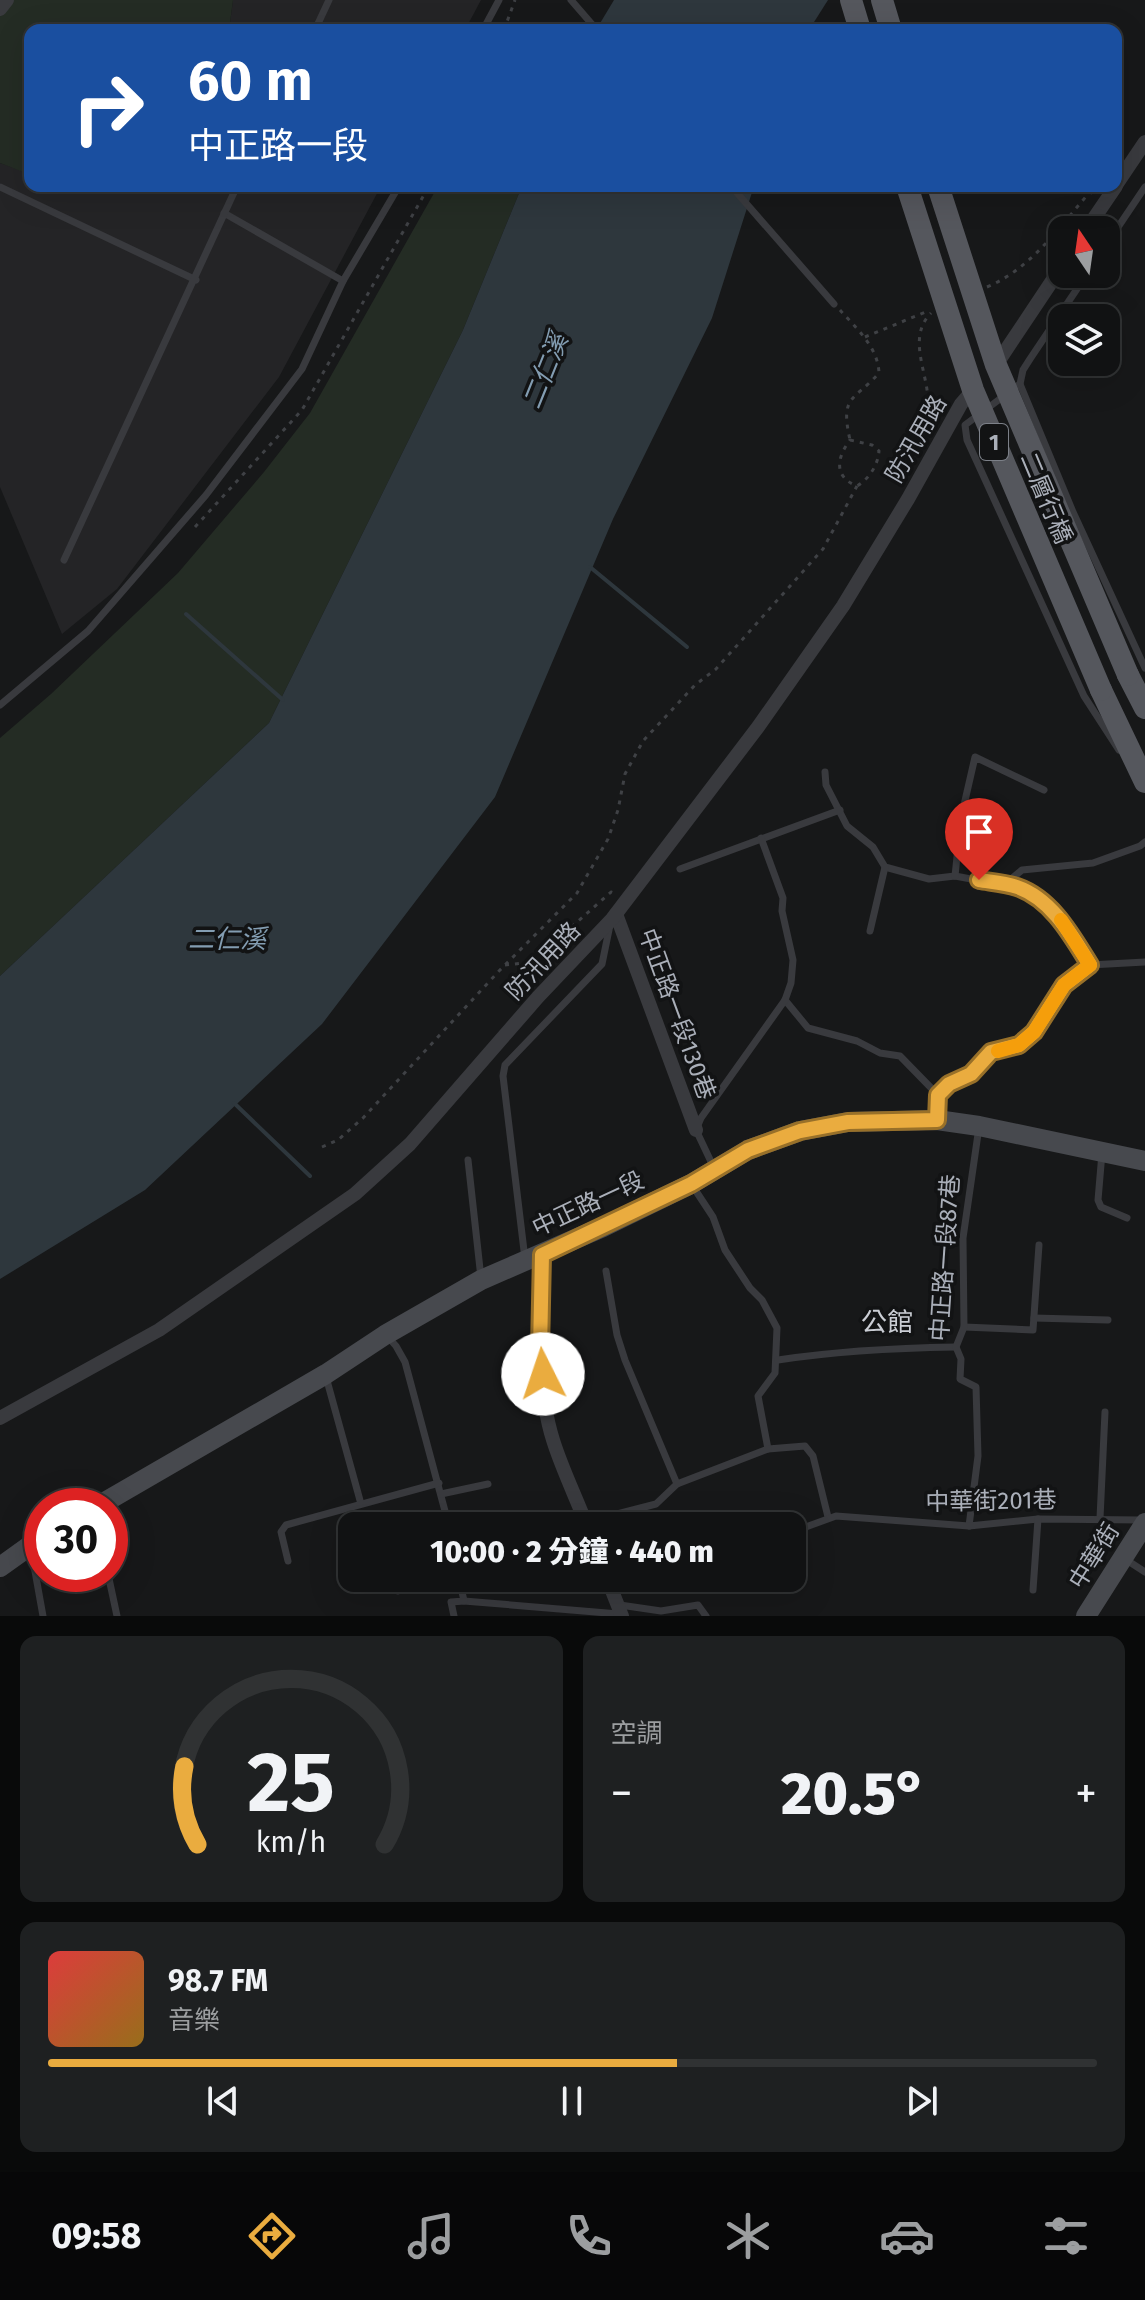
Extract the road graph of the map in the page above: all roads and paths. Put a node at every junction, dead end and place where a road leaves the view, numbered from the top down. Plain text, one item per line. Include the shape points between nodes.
1 (7, 0) edge
2 (329, 0) edge
3 (499, 0) edge
4 (515, 0) edge
5 (571, 0) edge
6 (851, 0) edge
7 (882, 0) edge
8 (0, 9) edge
9 (318, 24) edge
10 (486, 24) edge
11 (506, 24) edge
12 (592, 24) edge
13 (858, 24) edge
14 (889, 24) edge
15 (1145, 142) edge
16 (1122, 177) edge
17 (0, 187) edge
18 (1145, 187) edge
19 (234, 192) edge
20 (395, 192) edge
21 (736, 192) edge
22 (909, 192) edge
23 (940, 192) edge
24 (1112, 192) edge
25 (1105, 202) junction
26 (224, 213) junction
27 (1096, 216) edge
28 (1120, 224) edge
29 (196, 280) junction
30 (343, 281) junction
31 (1048, 287) edge
32 (1078, 288) edge
33 (980, 290) dead end
34 (834, 304) joint
35 (865, 337) junction
36 (996, 365) junction
37 (1020, 384) junction
38 (973, 390) junction
39 (850, 440) junction
40 (920, 476) junction
41 (857, 486) junction
42 (64, 560) dead end
43 (1137, 671) edge
44 (0, 705) edge
45 (1145, 708) edge
46 (825, 772) dead end
47 (1145, 782) edge
48 (1145, 789) edge
49 (1044, 790) dead end
50 (840, 810) junction
51 (761, 838) junction
52 (1145, 842) edge
53 (885, 867) junction
54 (680, 869) dead end
55 (955, 876) junction
56 (1004, 885) junction
57 (627, 899) junction
58 (614, 916) junction
59 (870, 931) dead end
60 (1145, 962) edge
61 (505, 965) junction
62 (1090, 965) junction
63 (785, 1000) junction
64 (938, 1095) junction
65 (937, 1120) junction
66 (979, 1126) junction
67 (696, 1130) junction
68 (322, 1147) dead end
69 (1102, 1151) junction
70 (468, 1160) dead end
71 (1145, 1161) edge
72 (714, 1168) junction
73 (691, 1184) junction
74 (1127, 1218) dead end
75 (1039, 1245) dead end
76 (534, 1258) junction
77 (606, 1271) dead end
78 (481, 1280) junction
79 (1034, 1318) junction
80 (1108, 1320) dead end
81 (964, 1327) junction
82 (385, 1335) junction
83 (956, 1347) junction
84 (778, 1360) junction
85 (326, 1374) junction
86 (1105, 1412) dead end
87 (0, 1418) edge
88 (768, 1449) junction
89 (439, 1483) junction
90 (488, 1484) dead end
91 (677, 1484) junction
92 (128, 1489) edge
93 (441, 1494) junction
94 (361, 1504) junction
95 (446, 1512) edge
96 (581, 1512) edge
97 (628, 1512) edge
98 (828, 1517) junction
99 (1100, 1518) junction
100 (1038, 1519) junction
101 (1145, 1522) edge
102 (806, 1526) edge
103 (969, 1526) junction
104 (24, 1549) edge
105 (1123, 1558) junction
106 (288, 1561) dead end
107 (0, 1567) edge
108 (1145, 1572) edge
109 (1033, 1590) dead end
110 (41, 1592) edge
111 (112, 1592) edge
112 (462, 1592) edge
113 (613, 1592) edge
114 (464, 1601) junction
115 (621, 1612) edge
116 (43, 1616) edge
117 (117, 1616) edge
118 (454, 1616) edge
119 (706, 1616) edge
120 (1086, 1616) edge

1 - 8 street
2 - 9 lane
3 - 10 lane
4 - 11 path
5 - 12 lane
6 - 13 main road
7 - 14 main road
15 - 16 street
17 - 29 lane
18 - 28 lane
19 - 26 lane
20 - 30 lane
21 - 34 lane
22 - 38 main road, 二層行橋 / 1, bridge
23 - 36 main road, 二層行橋 / 1, bridge
24 - 25 street
25 - 27 street
25 - 33 path via 1090,192 1033,258 1008,278
26 - 29 lane
26 - 30 lane
29 - 42 lane
30 - 44 lane via 302,369 206,495 88,631
31 - 36 street
32 - 37 lane via 1023,370
34 - 35 path
35 - 39 path via 879,373 846,408
35 - 40 path via 937,308 922,322 918,335 929,401 927,425 908,472
36 - 43 main road, 二層行橋 / 1, bridge
37 - 43 lane
37 - 48 lane via 965,425 967,440 1084,696
38 - 40 street, 防汛用路
38 - 47 main road, 二層行橋 / 1, bridge
39 - 41 path via 838,464 841,474
39 - 41 path via 879,451 866,481
40 - 57 street, 防汛用路 via 835,618
41 - 61 path via 814,560 643,741 625,774 608,839 577,893
43 - 45 main road, 1
46 - 50 lane
49 - 55 lane via 975,757
50 - 51 lane
50 - 53 lane via 847,826 873,847
51 - 54 lane
51 - 63 lane, 中正路一段130巷 via 783,898 793,960
52 - 56 lane via 1093,863 1022,870
53 - 55 lane via 929,879
53 - 59 lane
55 - 56 lane
56 - 62 lane via 1019,888 1061,919
57 - 58 street, 防汛用路
57 - 61 path via 611,892 532,962
58 - 67 street, 中正路一段130巷
58 - 76 lane via 602,964 505,1065
58 - 87 street, 防汛用路 via 410,1144 355,1194 159,1330
60 - 62 lane
61 - 68 path via 363,1118
62 - 64 lane via 1064,985 1034,1032 1019,1045 991,1052 971,1074
63 - 64 lane via 808,1028 900,1056
63 - 67 lane, 中正路一段130巷
64 - 65 lane
65 - 66 street, 中正路一段
65 - 72 street, 中正路一段 via 848,1122 800,1131
66 - 69 street, 中正路一段
66 - 81 lane, 中正路一段87巷 via 963,1238
67 - 72 lane, 中正路一段130巷
69 - 71 street, 中正路一段
69 - 74 lane via 1098,1200 1101,1207
70 - 78 lane
72 - 73 street, 中正路一段
73 - 76 street, 中正路一段
73 - 84 lane via 713,1217 725,1250 777,1328
75 - 79 lane
76 - 78 street, 中正路一段
76 - 96 street via 549,1422
77 - 91 lane via 625,1360
78 - 82 street, 中正路一段
79 - 80 lane
79 - 81 lane via 1033,1330
81 - 83 lane, 中正路一段87巷
82 - 85 street, 中正路一段
82 - 89 lane via 405,1362
83 - 84 lane via 869,1349
83 - 103 lane, 中正路一段87巷 via 960,1379 976,1387 978,1456
84 - 88 lane via 758,1396
85 - 92 street, 中正路一段
85 - 94 lane
86 - 99 lane
88 - 91 lane
88 - 98 lane via 805,1446 813,1456
89 - 93 lane
89 - 94 lane
90 - 93 lane
91 - 97 lane via 656,1504
93 - 95 lane
94 - 106 lane via 282,1527
98 - 102 lane, 中華街201巷
98 - 103 lane, 中華街201巷
99 - 100 lane, 中華街201巷
99 - 101 lane, 中華街201巷
100 - 103 lane, 中華街201巷
100 - 109 lane
101 - 105 street, 中華街
104 - 107 street
105 - 108 lane
105 - 120 street, 中華街
110 - 116 lane
111 - 117 lane
112 - 114 lane
113 - 115 street
114 - 115 lane
114 - 118 lane via 451,1602
115 - 119 lane via 698,1605

